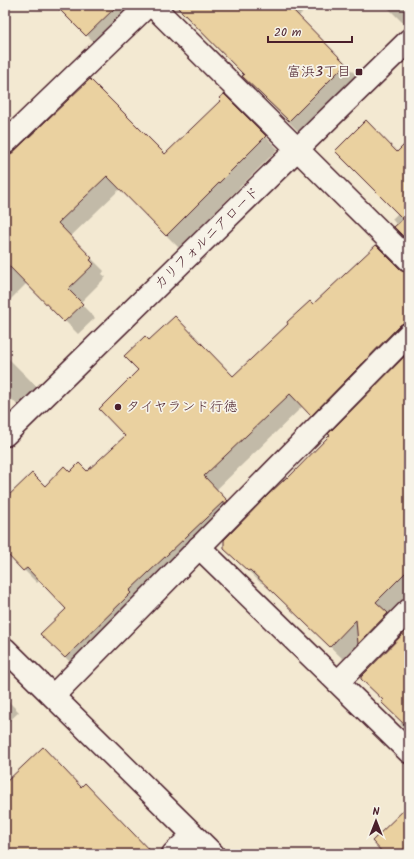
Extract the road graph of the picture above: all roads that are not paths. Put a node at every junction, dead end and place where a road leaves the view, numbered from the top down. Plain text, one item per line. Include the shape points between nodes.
1 (148, 5) edge
2 (152, 5) edge
3 (409, 40) edge
4 (5, 143) edge
5 (298, 149) junction
6 (409, 260) edge
7 (409, 334) edge
8 (5, 435) edge
9 (199, 547) junction
10 (409, 610) edge
11 (5, 649) edge
12 (338, 682) junction
13 (53, 696) junction
14 (409, 752) edge
15 (193, 835) junction
16 (173, 854) edge
17 (213, 854) edge

1 - 4 street
2 - 5 street
3 - 5 street, カリフォルニアロード
5 - 6 street
5 - 8 street, カリフォルニアロード
7 - 9 street
9 - 12 street
9 - 13 street
10 - 12 street
11 - 13 street
12 - 14 street
13 - 15 street
15 - 16 street
15 - 17 street

